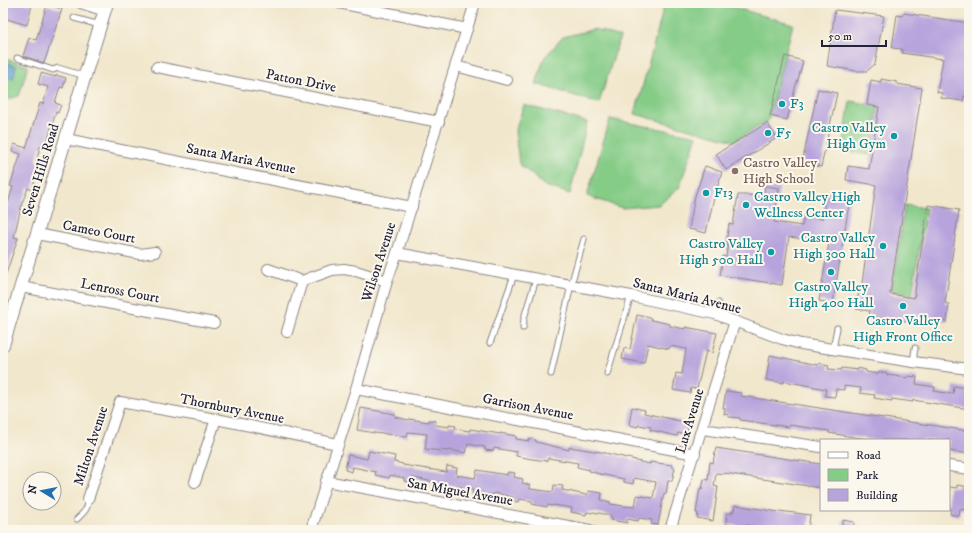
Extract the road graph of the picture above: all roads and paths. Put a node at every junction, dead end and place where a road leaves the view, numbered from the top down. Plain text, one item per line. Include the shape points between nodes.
1 (81, 3) edge
2 (339, 3) edge
3 (475, 3) edge
4 (371, 6) edge
5 (106, 7) edge
6 (74, 18) dead end
7 (101, 26) junction
8 (467, 29) junction
9 (17, 58) dead end
10 (456, 66) junction
11 (158, 67) dead end
12 (85, 76) junction
13 (507, 80) dead end
14 (439, 122) junction
15 (66, 138) junction
16 (412, 207) junction
17 (37, 234) junction
18 (584, 239) dead end
19 (155, 252) dead end
20 (397, 253) junction
21 (268, 270) dead end
22 (514, 275) junction
23 (536, 279) junction
24 (302, 280) junction
25 (387, 281) junction
26 (571, 285) junction
27 (21, 287) junction
28 (631, 296) junction
29 (718, 303) dead end
30 (715, 314) junction
31 (735, 320) junction
32 (214, 323) dead end
33 (6, 325) edge
34 (523, 328) dead end
35 (837, 328) dead end
36 (287, 332) dead end
37 (490, 343) dead end
38 (3, 345) edge
39 (915, 348) dead end
40 (833, 349) junction
41 (913, 362) junction
42 (969, 369) edge
43 (551, 374) dead end
44 (607, 374) dead end
45 (356, 389) junction
46 (120, 402) joint
47 (216, 419) junction
48 (703, 429) junction
49 (338, 444) junction
50 (820, 447) edge
51 (695, 454) junction
52 (950, 466) edge
53 (969, 469) edge
54 (195, 482) dead end
55 (326, 482) junction
56 (88, 499) joint
57 (77, 519) dead end
58 (311, 530) edge
59 (590, 530) edge
60 (670, 530) edge

1 - 5 street
2 - 4 street
3 - 8 street, Wilson Avenue
4 - 8 street
5 - 7 street, Seven Hills Road
6 - 7 lane
7 - 12 street, Seven Hills Road
8 - 10 street, Wilson Avenue
9 - 12 lane via 53,70 58,68
10 - 13 street
10 - 14 street, Wilson Avenue
11 - 14 street, Patton Drive
12 - 15 street, Seven Hills Road
14 - 16 street, Wilson Avenue
15 - 16 street, Santa Maria Avenue
15 - 17 street, Seven Hills Road
16 - 20 street, Wilson Avenue
17 - 19 street, Cameo Court via 140,254
17 - 27 street, Seven Hills Road
18 - 26 lane
20 - 22 street, Santa Maria Avenue
20 - 25 street, Wilson Avenue
21 - 24 street
22 - 23 street, Santa Maria Avenue
22 - 37 lane
23 - 26 street, Santa Maria Avenue
23 - 34 lane
24 - 25 street via 332,270 344,269
24 - 36 street
25 - 45 street, Wilson Avenue
26 - 28 street, Santa Maria Avenue
26 - 43 lane
27 - 32 street, Lenross Court
27 - 33 street, Seven Hills Road
28 - 30 street, Santa Maria Avenue
28 - 44 lane
29 - 30 lane
30 - 31 street, Santa Maria Avenue
31 - 40 street, Santa Maria Avenue via 782,339
31 - 48 street, Lux Avenue
33 - 38 street, Seven Hills Road
35 - 40 lane
39 - 41 lane
40 - 41 street, Santa Maria Avenue
41 - 42 street, Santa Maria Avenue
45 - 49 street, Wilson Avenue
45 - 51 street, Garrison Avenue
46 - 47 street, Thornbury Avenue
46 - 56 street, Milton Avenue
47 - 49 street, Thornbury Avenue
47 - 54 street
48 - 50 street
48 - 51 street, Lux Avenue
49 - 55 street, Wilson Avenue
51 - 60 street, Lux Avenue
52 - 53 street
55 - 58 street, Wilson Avenue
55 - 59 street, San Miguel Avenue
56 - 57 lane via 87,509

